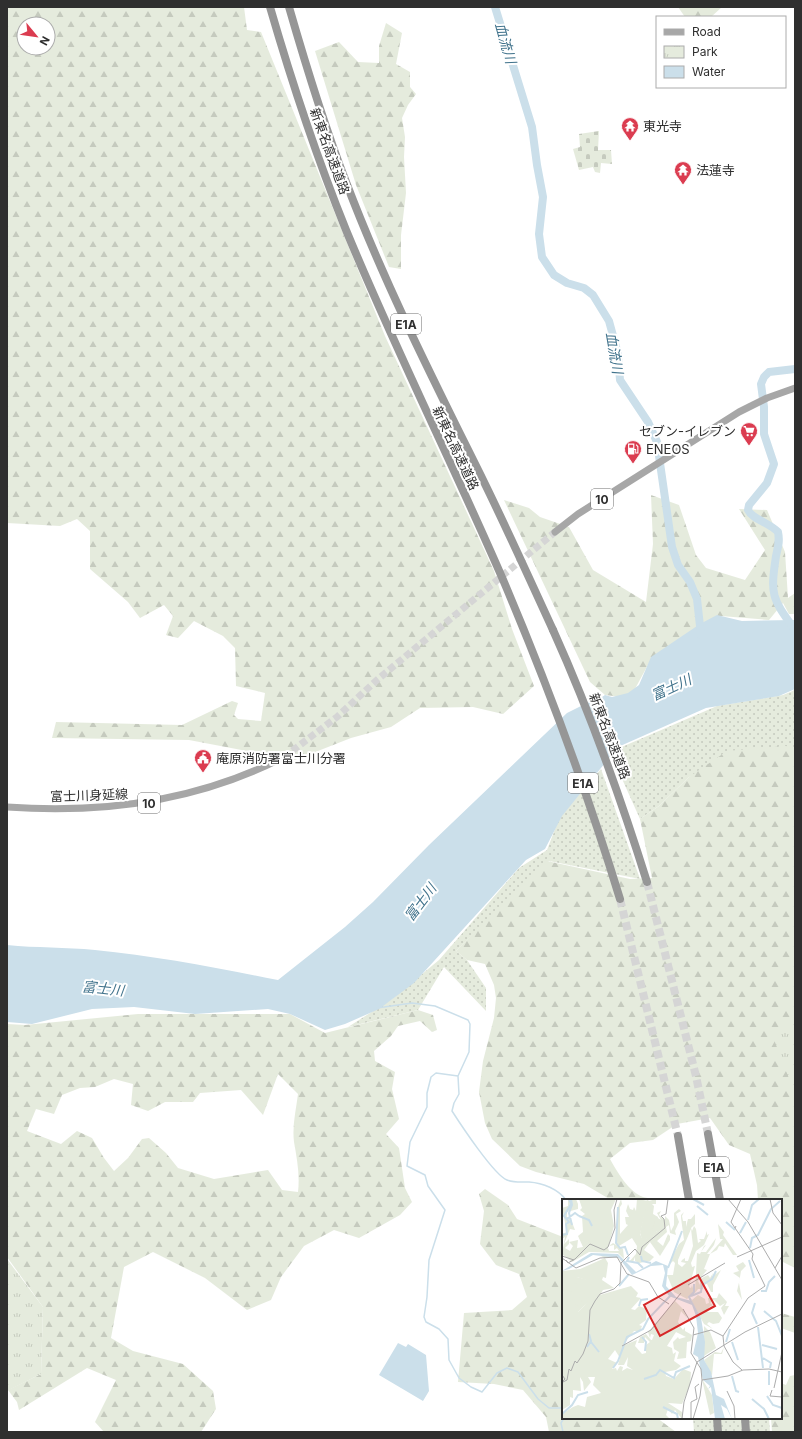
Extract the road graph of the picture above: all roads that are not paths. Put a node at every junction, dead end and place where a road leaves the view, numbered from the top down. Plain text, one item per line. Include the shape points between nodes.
1 (270, 7) edge
2 (289, 7) edge
3 (795, 388) edge
4 (555, 532) tunnel mouth
5 (284, 757) tunnel mouth
6 (7, 807) edge
7 (647, 882) tunnel mouth
8 (620, 899) tunnel mouth
9 (708, 1134) tunnel mouth
10 (678, 1136) tunnel mouth
11 (689, 1199) edge
12 (720, 1199) edge
13 (717, 1419) edge
14 (745, 1419) edge
15 (718, 1432) edge
16 (746, 1432) edge

1 - 8 highway, 新東名高速道路 / E1A via 306,121 346,230 489,548 540,670 584,787
2 - 7 highway, 新東名高速道路 / E1A, bridge via 323,120 372,246 415,344 484,482 565,656 607,762
3 - 4 main road, 10 via 760,401 720,424 578,514
5 - 6 main road, 富士川身延線 / 10 via 241,777 191,793 151,802 90,808
9 - 12 highway, E1A
10 - 11 highway, E1A
13 - 15 highway
14 - 16 highway

